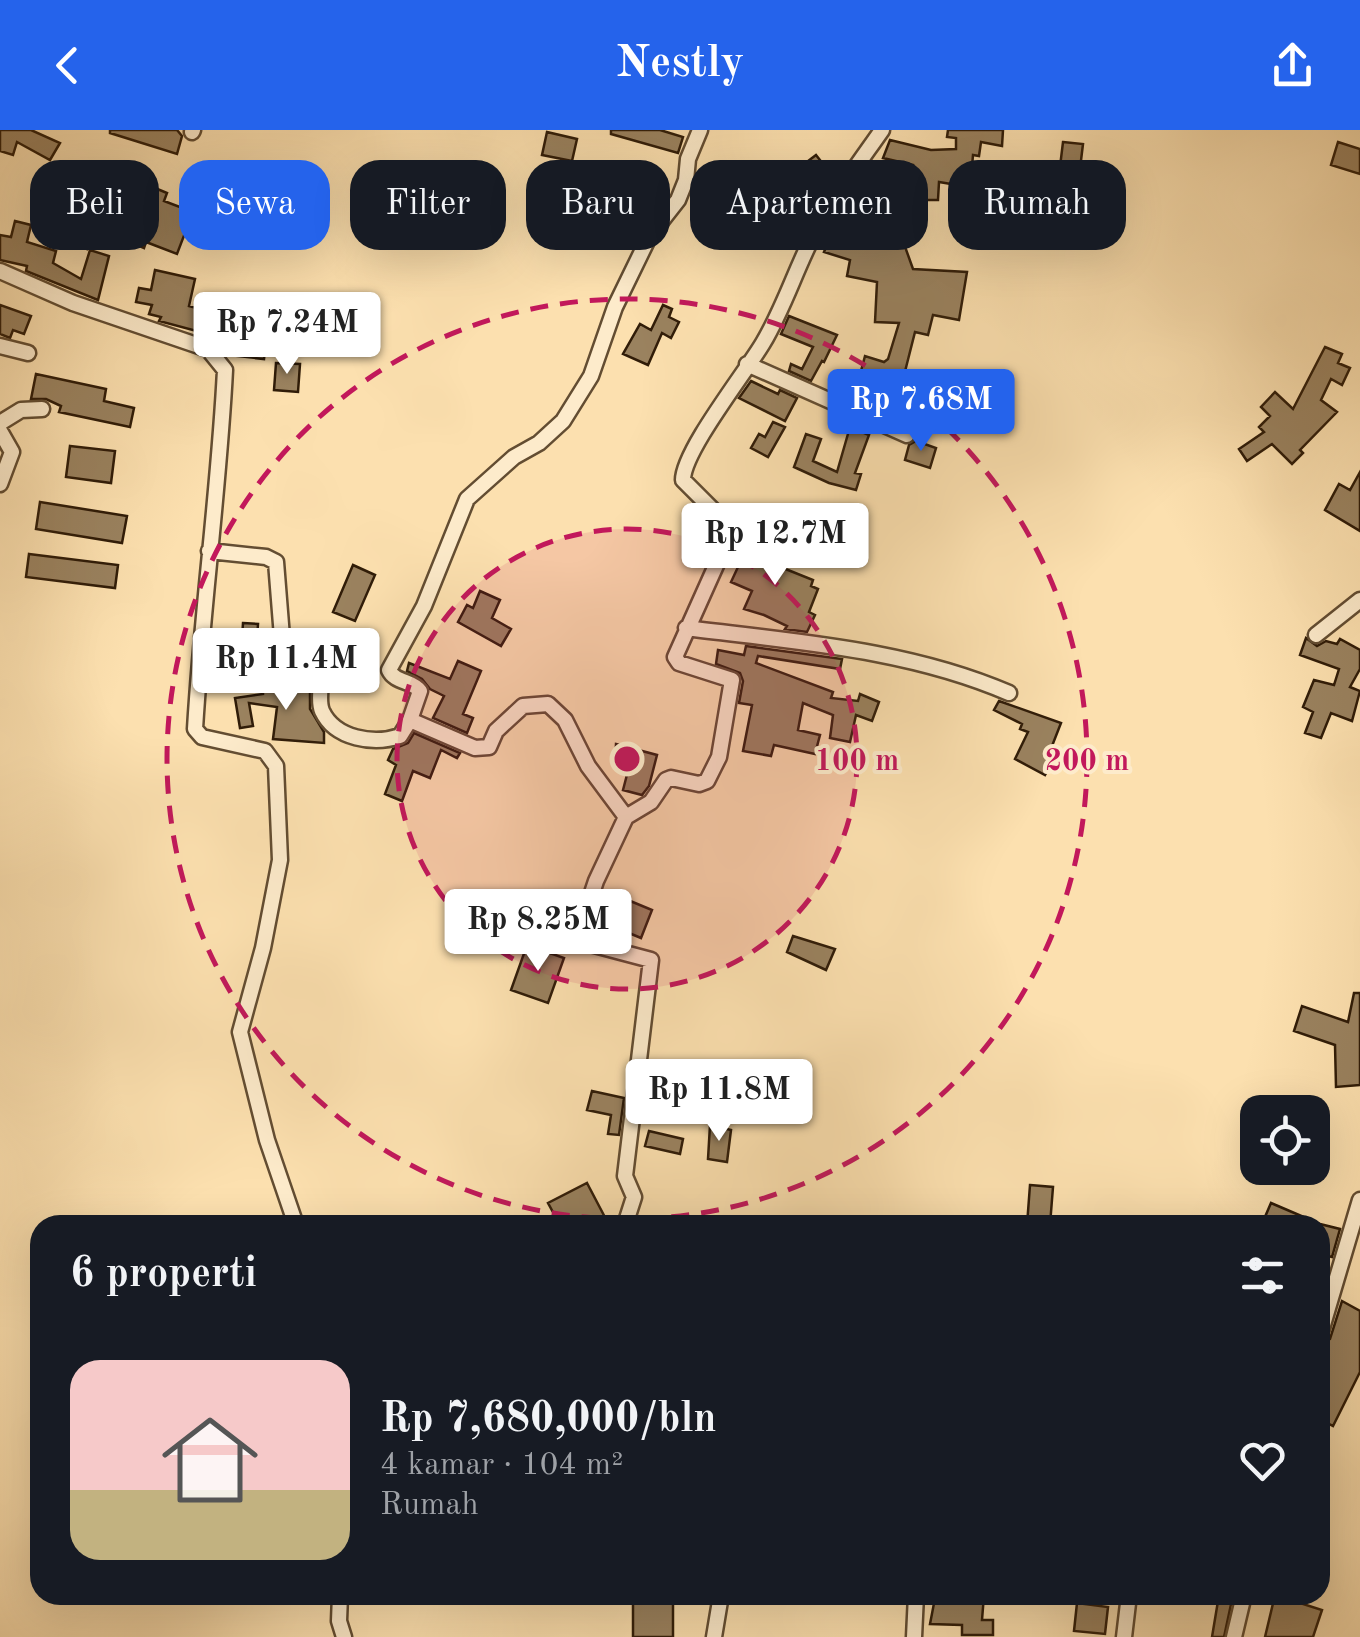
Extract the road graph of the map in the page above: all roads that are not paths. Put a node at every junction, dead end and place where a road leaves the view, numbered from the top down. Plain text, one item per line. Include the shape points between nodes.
1 (700, 130) edge
2 (882, 130) edge
3 (0, 271) edge
4 (0, 346) edge
5 (28, 352) dead end
6 (747, 364) junction
7 (42, 409) dead end
8 (0, 422) edge
9 (0, 431) edge
10 (907, 435) dead end
11 (0, 484) edge
12 (209, 551) junction
13 (1360, 600) edge
14 (686, 628) junction
15 (1316, 636) dead end
16 (1010, 693) dead end
17 (410, 720) junction
18 (626, 817) junction
19 (1360, 1200) edge
20 (293, 1215) edge
21 (628, 1215) edge
22 (1330, 1300) edge
23 (340, 1605) edge
24 (719, 1605) edge
25 (916, 1605) edge
26 (1128, 1605) edge
27 (1242, 1605) edge
28 (344, 1637) edge
29 (714, 1637) edge
30 (914, 1637) edge
31 (1124, 1637) edge
32 (1234, 1637) edge

1 - 17 street via 678,200 649,237 578,397 552,432 467,499 390,670 420,690
2 - 6 street via 815,230 766,338
3 - 12 street via 218,357 225,370
4 - 5 street
6 - 10 street
6 - 14 street via 682,477 728,524
7 - 8 street via 20,410
9 - 11 street via 12,452
12 - 17 street via 276,562 284,662 320,672 320,707 328,720 357,738 379,742 400,736
12 - 20 street via 196,729 202,737 266,751 276,766 279,866 240,1032
13 - 15 street
14 - 16 street via 883,653
14 - 18 street via 677,662 732,680 717,765 703,783 666,780 651,802
17 - 18 street via 482,749 514,711 548,704
18 - 21 street via 577,934 583,942 651,960 625,1176 634,1197
19 - 22 street
23 - 28 street
24 - 29 street
25 - 30 street
26 - 31 street
27 - 32 street

